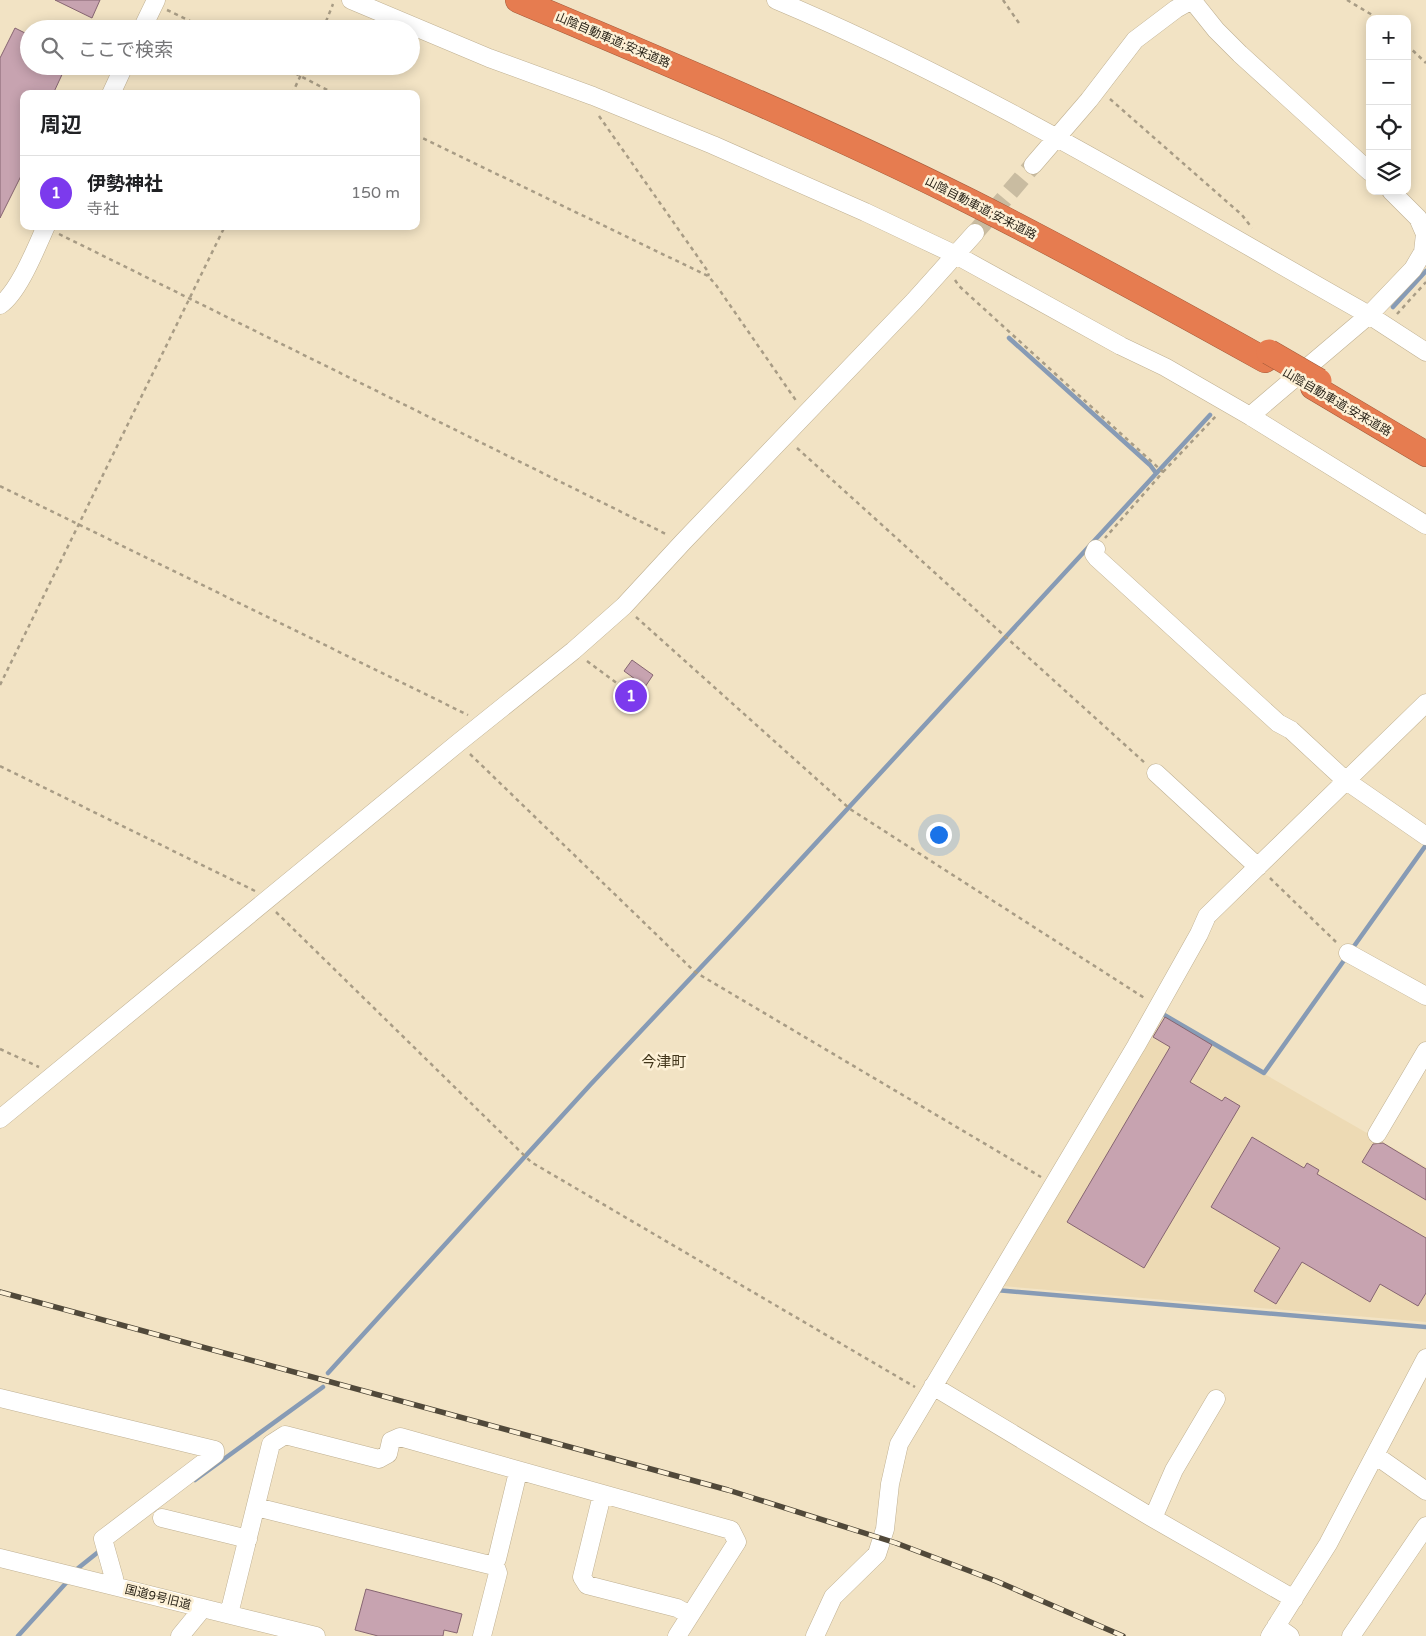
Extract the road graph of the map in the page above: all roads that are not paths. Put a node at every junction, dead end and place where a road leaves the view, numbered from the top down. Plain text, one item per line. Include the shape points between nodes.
1 (351, 0) edge
2 (518, 0) edge
3 (542, 0) edge
4 (776, 0) edge
5 (1192, 0) edge
6 (155, 2) edge
7 (146, 20) edge
8 (399, 20) edge
9 (420, 29) edge
10 (120, 75) edge
11 (112, 90) edge
12 (1056, 137) junction
13 (1033, 165) tunnel mouth
14 (1366, 168) edge
15 (1396, 195) edge
16 (44, 230) edge
17 (975, 233) tunnel mouth
18 (951, 261) junction
19 (0, 305) edge
20 (1368, 315) junction
21 (1426, 352) edge
22 (1267, 356) junction
23 (1316, 384) junction
24 (1250, 416) junction
25 (1426, 444) edge
26 (1426, 454) edge
27 (1426, 525) edge
28 (1096, 549) road end
29 (1424, 707) edge
30 (1156, 773) road end
31 (1346, 780) junction
32 (1426, 836) edge
33 (1258, 867) junction
34 (1348, 953) road end
35 (1426, 996) edge
36 (1426, 1051) edge
37 (0, 1119) edge
38 (1377, 1134) dead end
39 (1424, 1365) edge
40 (930, 1390) junction
41 (0, 1398) edge
42 (1216, 1399) dead end
43 (1375, 1455) junction
44 (518, 1472) junction
45 (1426, 1491) edge
46 (602, 1495) junction
47 (256, 1507) junction
48 (162, 1518) dead end
49 (1153, 1518) junction
50 (1426, 1526) edge
51 (248, 1539) junction
52 (0, 1558) edge
53 (494, 1562) junction
54 (113, 1586) junction
55 (1294, 1599) junction
56 (203, 1608) junction
57 (229, 1614) junction
58 (690, 1615) junction
59 (1279, 1633) edge
60 (180, 1636) edge
61 (316, 1636) edge
62 (482, 1636) edge
63 (677, 1636) edge
64 (815, 1636) edge
65 (1351, 1636) edge

1 - 8 street
2 - 22 highway, 山陰自動車道;安来道路 via 749,98 971,202
3 - 22 highway, 山陰自動車道;安来道路 via 753,89 975,193 1118,268
4 - 12 street via 971,91
5 - 12 street via 1135,40
5 - 14 street via 1240,54
6 - 7 street
9 - 18 street via 713,145 865,212
10 - 11 street
12 - 13 street
12 - 20 street
15 - 20 street via 1423,226 1423,252 1413,269
16 - 19 street via 16,286
17 - 18 street
18 - 24 street via 1165,368
18 - 37 street via 624,606
20 - 21 street
20 - 24 street
22 - 23 highway, 山陰自動車道;安来道路, bridge
23 - 25 highway, 山陰自動車道;安来道路
23 - 26 highway, 山陰自動車道;安来道路
24 - 27 street
28 - 31 street via 1094,554 1097,558 1278,723 1291,730
29 - 31 street
30 - 33 street
31 - 32 street
31 - 33 street
33 - 40 street via 1207,916 1158,1007
34 - 35 street
36 - 38 street
39 - 43 street
40 - 49 street
40 - 64 street via 897,1449 885,1529 877,1554 833,1597
41 - 54 street via 214,1450 215,1454 103,1539 114,1578
42 - 49 street via 1174,1470
43 - 45 street
43 - 55 street via 1328,1544
44 - 46 street
44 - 47 street via 400,1437 392,1442 388,1454 379,1459 285,1435 271,1444
44 - 53 street via 498,1559
46 - 58 street via 582,1577 587,1585 677,1608
46 - 58 street via 731,1530 737,1542
47 - 51 street
47 - 53 street via 490,1565
48 - 51 street
49 - 55 street
50 - 65 street
51 - 57 street
52 - 54 street, 国道9号旧道
53 - 62 street via 498,1573
54 - 56 street, 国道9号旧道
55 - 59 street
56 - 57 street, 国道9号旧道
56 - 60 street
57 - 61 street, 国道9号旧道
58 - 63 street

